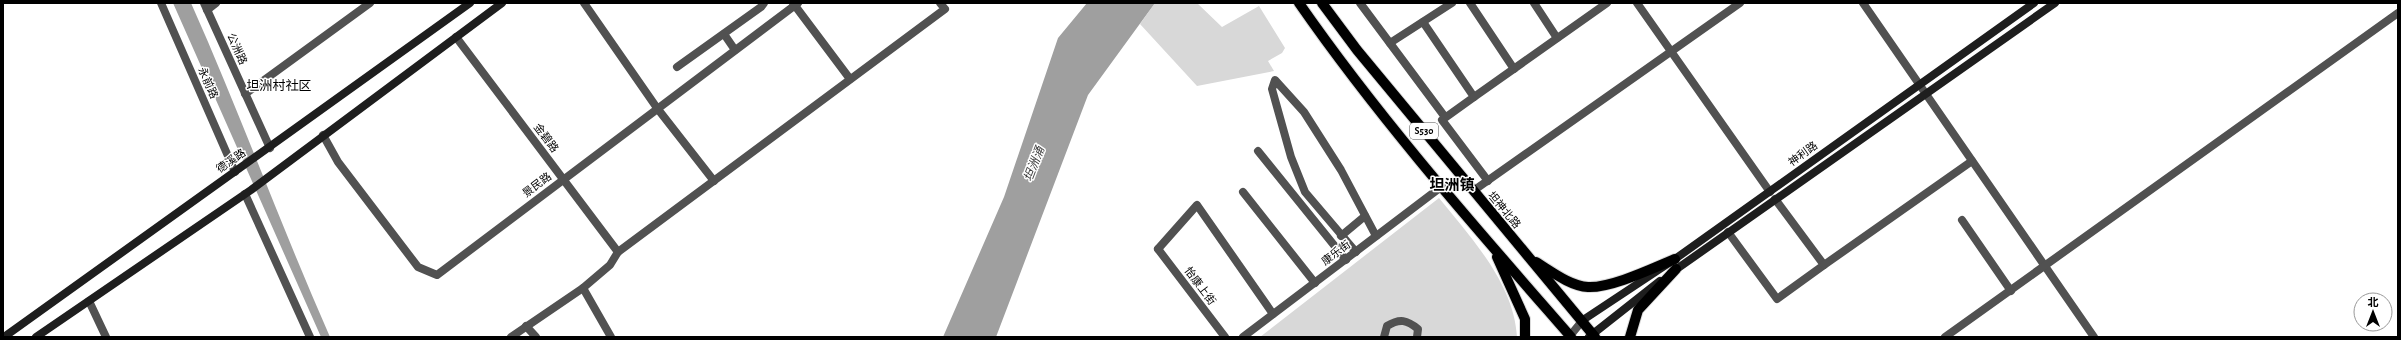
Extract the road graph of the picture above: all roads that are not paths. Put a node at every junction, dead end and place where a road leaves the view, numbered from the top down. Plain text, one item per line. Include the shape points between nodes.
1 (161, 3) edge
2 (216, 3) edge
3 (370, 3) edge
4 (470, 3) edge
5 (502, 3) edge
6 (584, 3) edge
7 (764, 3) edge
8 (940, 3) edge
9 (1299, 3) edge
10 (1322, 3) edge
11 (1360, 3) edge
12 (1452, 3) edge
13 (1470, 3) edge
14 (1534, 3) edge
15 (1607, 3) edge
16 (1637, 3) edge
17 (1740, 3) edge
18 (1863, 3) edge
19 (2034, 3) edge
20 (2055, 3) edge
21 (795, 4) edge
22 (205, 6) edge
23 (2398, 14) edge
24 (1422, 22) junction
25 (724, 34) junction
26 (456, 37) junction
27 (1557, 38) junction
28 (1390, 43) junction
29 (735, 50) junction
30 (1672, 52) junction
31 (677, 67) dead end
32 (1514, 69) junction
33 (850, 79) junction
34 (1919, 85) junction
35 (245, 94) junction
36 (1925, 94) junction
37 (1474, 97) junction
38 (657, 108) junction
39 (1445, 117) junction
40 (323, 135) junction
41 (267, 150) junction
42 (1258, 151) dead end
43 (1972, 161) junction
44 (238, 170) junction
45 (563, 179) junction
46 (1488, 180) junction
47 (714, 181) junction
48 (1441, 187) junction
49 (1473, 191) junction
50 (248, 192) junction
51 (1243, 192) dead end
52 (1770, 192) junction
53 (1775, 199) junction
54 (1365, 216) junction
55 (1962, 220) dead end
56 (1728, 232) junction
57 (1342, 236) junction
58 (1376, 236) junction
59 (1490, 243) junction
60 (618, 252) junction
61 (1356, 252) junction
62 (1528, 257) junction
63 (1346, 260) junction
64 (1676, 264) junction
65 (1824, 266) junction
66 (2045, 267) junction
67 (1315, 283) junction
68 (583, 288) junction
69 (2011, 291) junction
70 (89, 301) junction
71 (1273, 314) junction
72 (1583, 320) junction
73 (526, 326) junction
74 (1592, 336) edge
75 (4, 337) edge
76 (36, 337) edge
77 (106, 337) edge
78 (310, 337) edge
79 (511, 337) edge
80 (536, 337) edge
81 (611, 337) edge
82 (1225, 337) edge
83 (1243, 337) edge
84 (1384, 337) edge
85 (1417, 337) edge
86 (1525, 337) edge
87 (1570, 337) edge
88 (1630, 337) edge
89 (1945, 337) edge
90 (2094, 337) edge

1 - 44 street, 永前路
2 - 22 street
3 - 35 street
4 - 41 main road, 德溪路
5 - 26 main road
6 - 38 street
7 - 25 street
8 - 33 street via 945,9
9 - 48 main road, S530 via 1329,47
10 - 49 main road, 坦神北路 / S530 via 1353,45
11 - 28 street
12 - 24 street
13 - 32 street
14 - 27 street
15 - 27 street
16 - 30 street
17 - 30 street
18 - 34 street
19 - 34 main road, 神利路
20 - 36 main road
21 - 29 street, 景民路
21 - 33 street
22 - 35 street, 公洲路
23 - 66 street
24 - 28 street
24 - 37 street
25 - 29 street
25 - 31 street
26 - 40 main road
26 - 45 street, 金碧路
27 - 32 street
28 - 39 street
29 - 38 street, 景民路
30 - 46 street
30 - 52 street
32 - 37 street
33 - 47 street
34 - 36 street
34 - 52 main road, 神利路
35 - 41 street, 公洲路
36 - 43 street
36 - 53 main road
37 - 39 street
38 - 45 street, 景民路
38 - 47 street
39 - 46 street via 1442,120
40 - 45 street, 景民路 via 338,162 418,267 437,275
40 - 50 main road
41 - 44 main road, 德溪路
42 - 63 street
43 - 65 street
43 - 66 street
44 - 75 main road, 德溪路
45 - 60 street, 金碧路
46 - 49 street
47 - 60 street
48 - 58 street, 康乐街
48 - 59 main road, S530
49 - 62 main road, 坦神北路 / S530
50 - 70 main road
50 - 78 street
51 - 67 street
52 - 64 main road, 神利路
53 - 56 main road
53 - 65 street
54 - 57 street
54 - 57 street via 1341,170 1304,112 1275,80 1272,89 1291,157 1305,192
54 - 58 street
55 - 69 street
56 - 64 main road
56 - 65 street via 1777,299
57 - 61 street
58 - 61 street, 康乐街
59 - 86 main road via 1524,318
59 - 87 main road, S530
60 - 68 street via 610,265
61 - 63 street, 康乐街
62 - 64 main road via 1567,280 1588,287 1619,281
62 - 72 main road, 坦神北路 / S530
63 - 67 street, 康乐街
64 - 72 main road, 神利路
64 - 74 main road
64 - 88 main road via 1638,310
66 - 69 street
66 - 90 street
67 - 71 street, 康乐街
68 - 73 street
68 - 81 street
69 - 89 street
70 - 76 main road
70 - 77 street
71 - 82 street, 怡康上街 via 1197,205 1158,249
71 - 83 street, 康乐街
72 - 74 main road, 坦神北路 / S530
72 - 87 street
73 - 79 street
73 - 80 street
84 - 85 street via 1387,326 1395,321 1407,321 1418,329

